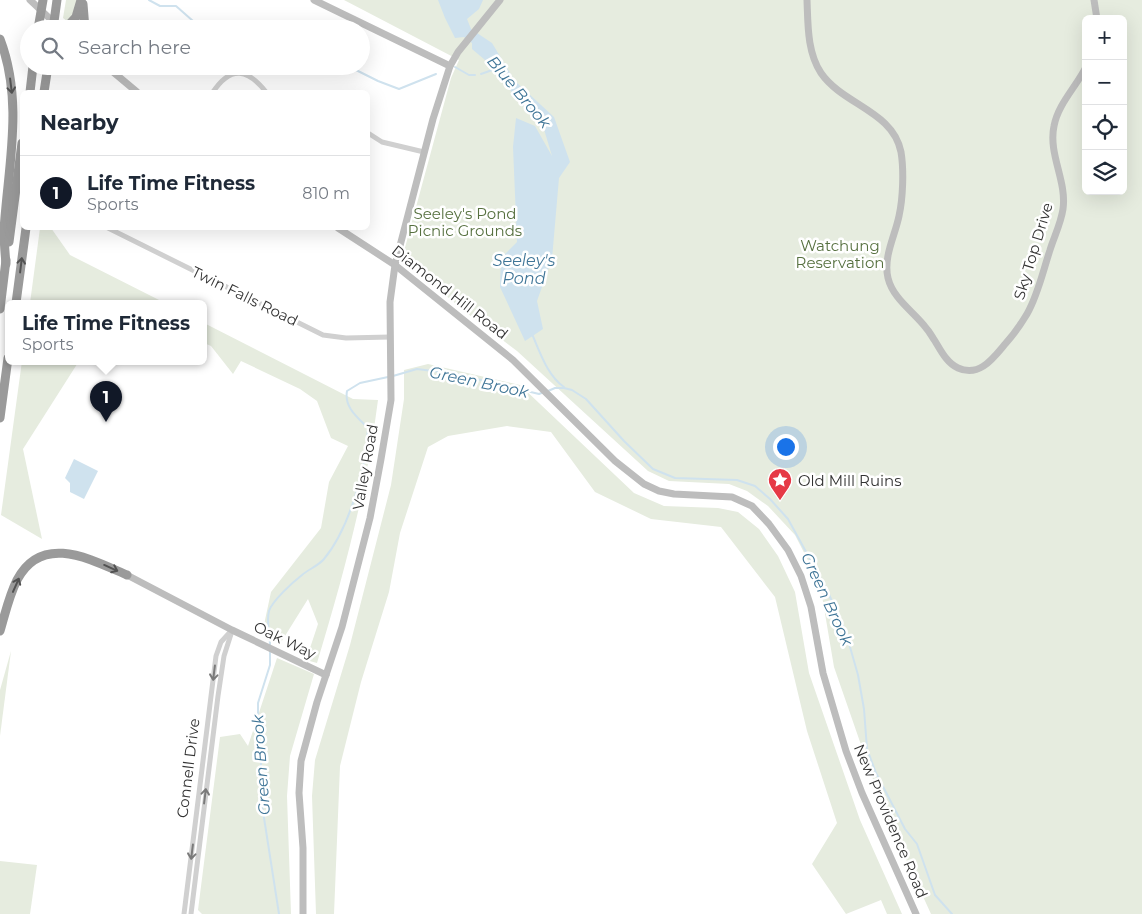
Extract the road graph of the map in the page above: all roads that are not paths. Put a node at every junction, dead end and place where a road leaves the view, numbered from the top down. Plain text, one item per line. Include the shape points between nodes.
1 (30, 0) edge
2 (43, 0) edge
3 (57, 0) edge
4 (82, 0) edge
5 (314, 0) edge
6 (500, 0) edge
7 (806, 0) edge
8 (1094, 0) edge
9 (1096, 15) edge
10 (40, 20) edge
11 (51, 20) edge
12 (54, 20) edge
13 (73, 20) edge
14 (83, 20) edge
15 (355, 20) edge
16 (370, 27) edge
17 (0, 39) edge
18 (450, 66) junction
19 (1082, 74) edge
20 (32, 75) edge
21 (47, 75) edge
22 (117, 75) edge
23 (237, 75) edge
24 (244, 75) edge
25 (30, 90) edge
26 (44, 90) edge
27 (135, 90) edge
28 (215, 90) edge
29 (264, 90) edge
30 (370, 134) edge
31 (424, 152) junction
32 (20, 158) edge
33 (26, 230) edge
34 (112, 230) edge
35 (341, 230) edge
36 (6, 264) junction
37 (395, 265) junction
38 (16, 300) edge
39 (0, 309) edge
40 (390, 336) junction
41 (7, 365) edge
42 (540, 385) joint
43 (0, 418) edge
44 (126, 575) joint
45 (232, 630) junction
46 (0, 631) edge
47 (326, 675) junction
48 (184, 914) edge
49 (191, 914) edge
50 (303, 914) edge
51 (916, 914) edge

1 - 11 main road
2 - 10 highway, bridge
3 - 12 highway, bridge
4 - 13 highway
4 - 14 highway
5 - 15 main road
6 - 18 main road, Valley Road
7 - 19 main road, Sky Top Drive via 809,40 820,72 830,84 881,119 890,128 901,152 901,200 887,263 893,291 926,327 948,361 958,368 979,369 990,362 1028,313 1063,208 1063,191 1053,141 1054,124
8 - 9 main road
16 - 18 main road
17 -> 36 highway via 9,70 14,122 4,232
18 - 31 main road, Valley Road
20 - 25 highway
21 - 26 highway
22 - 27 main road
23 - 28 street via 228,77
24 - 29 street via 257,81
30 - 31 street via 382,142
31 - 37 main road, Valley Road
32 - 36 highway
38 -> 33 highway
34 - 40 street, Twin Falls Road via 323,334 346,338
35 - 37 main road, Diamond Hill Road
36 - 39 highway
37 - 40 main road, Valley Road
37 - 42 main road, Diamond Hill Road
40 - 47 main road, Valley Road via 391,400 370,518
41 - 43 highway
42 - 51 main road, New Providence Road via 615,461 644,484 674,494 739,499 759,512 788,550 802,576 825,683 846,751
44 - 45 main road
46 -> 44 highway via 19,577 38,558 56,553 74,554
45 - 47 main road, Oak Way
45 -> 48 street, Connell Drive via 221,642 216,656
49 -> 45 street, Connell Drive via 219,688
47 - 50 main road, Valley Road via 303,749 299,773

